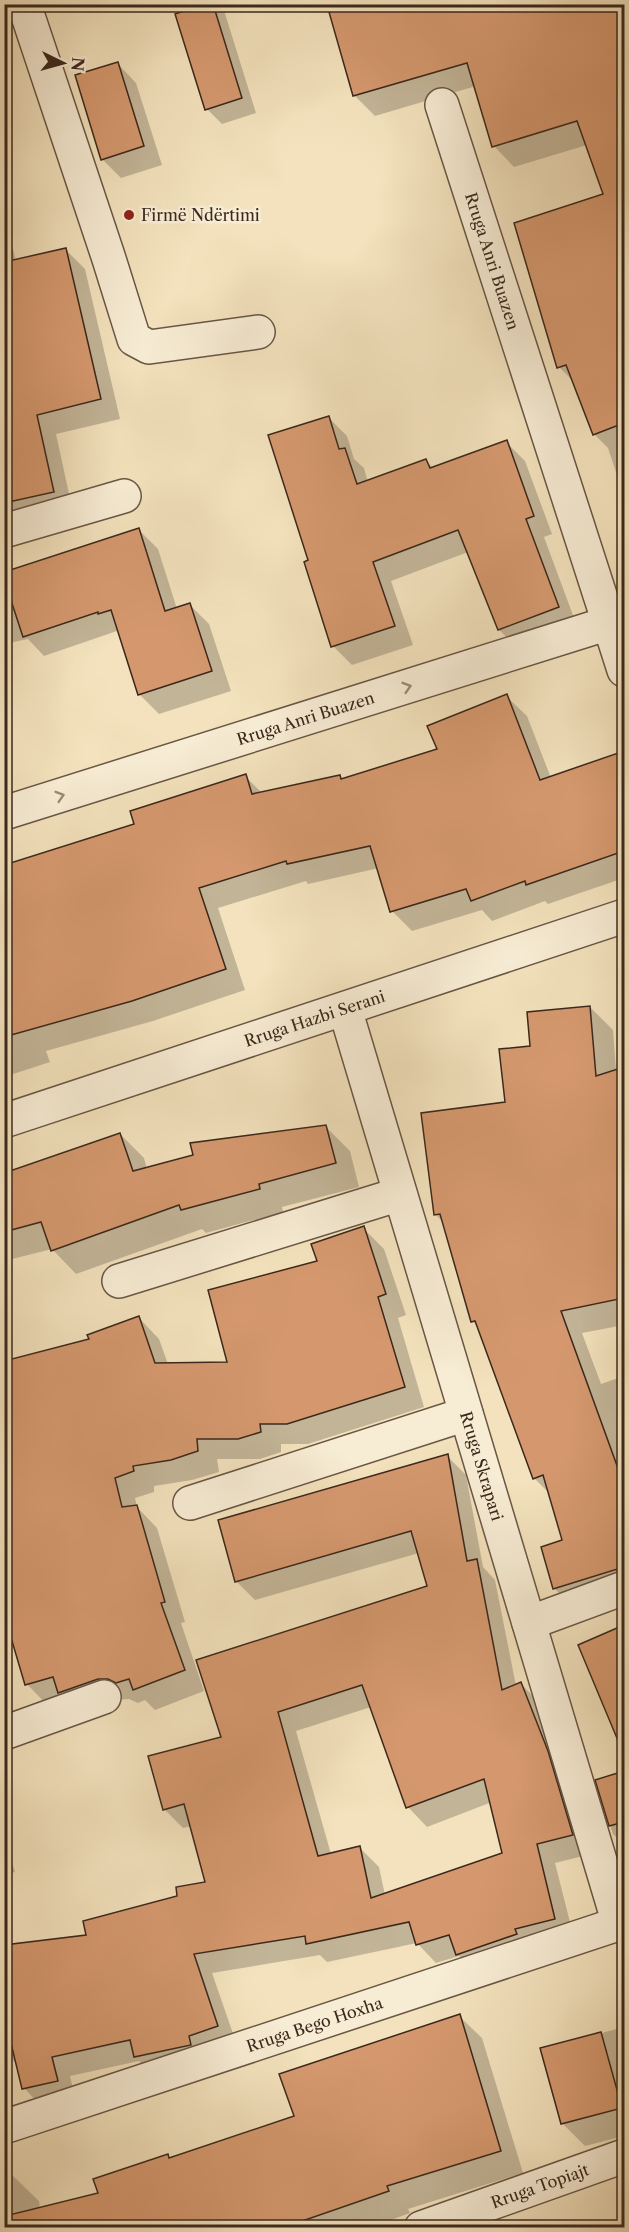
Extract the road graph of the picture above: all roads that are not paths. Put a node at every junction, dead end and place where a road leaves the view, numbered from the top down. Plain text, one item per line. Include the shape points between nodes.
1 (24, 4) edge
2 (442, 105) dead end
3 (258, 332) dead end
4 (124, 496) dead end
5 (4, 531) edge
6 (609, 623) junction
7 (624, 670) edge
8 (4, 813) edge
9 (624, 916) edge
10 (345, 1009) junction
11 (4, 1121) edge
12 (400, 1194) junction
13 (119, 1281) dead end
14 (466, 1413) junction
15 (190, 1503) dead end
16 (624, 1588) edge
17 (529, 1623) junction
18 (104, 1697) dead end
19 (4, 1733) edge
20 (622, 1923) edge
21 (4, 2127) edge
22 (624, 2156) edge
23 (421, 2228) edge

1 - 3 street via 134,339 149,347
2 - 6 street, Rruga Anri Buazen
4 - 5 street
6 - 7 street, Rruga Anri Buazen
8 -> 6 street, Rruga Anri Buazen
9 - 10 street, Rruga Hazbi Serani
10 - 11 street, Rruga Hazbi Serani
10 - 12 street, Rruga Skrapari
12 - 13 street
12 - 14 street, Rruga Skrapari
14 - 15 street
14 - 17 street, Rruga Skrapari
16 - 17 street
17 - 20 street, Rruga Skrapari
18 - 19 street
20 - 21 street, Rruga Bego Hoxha
22 - 23 street, Rruga Topiajt

